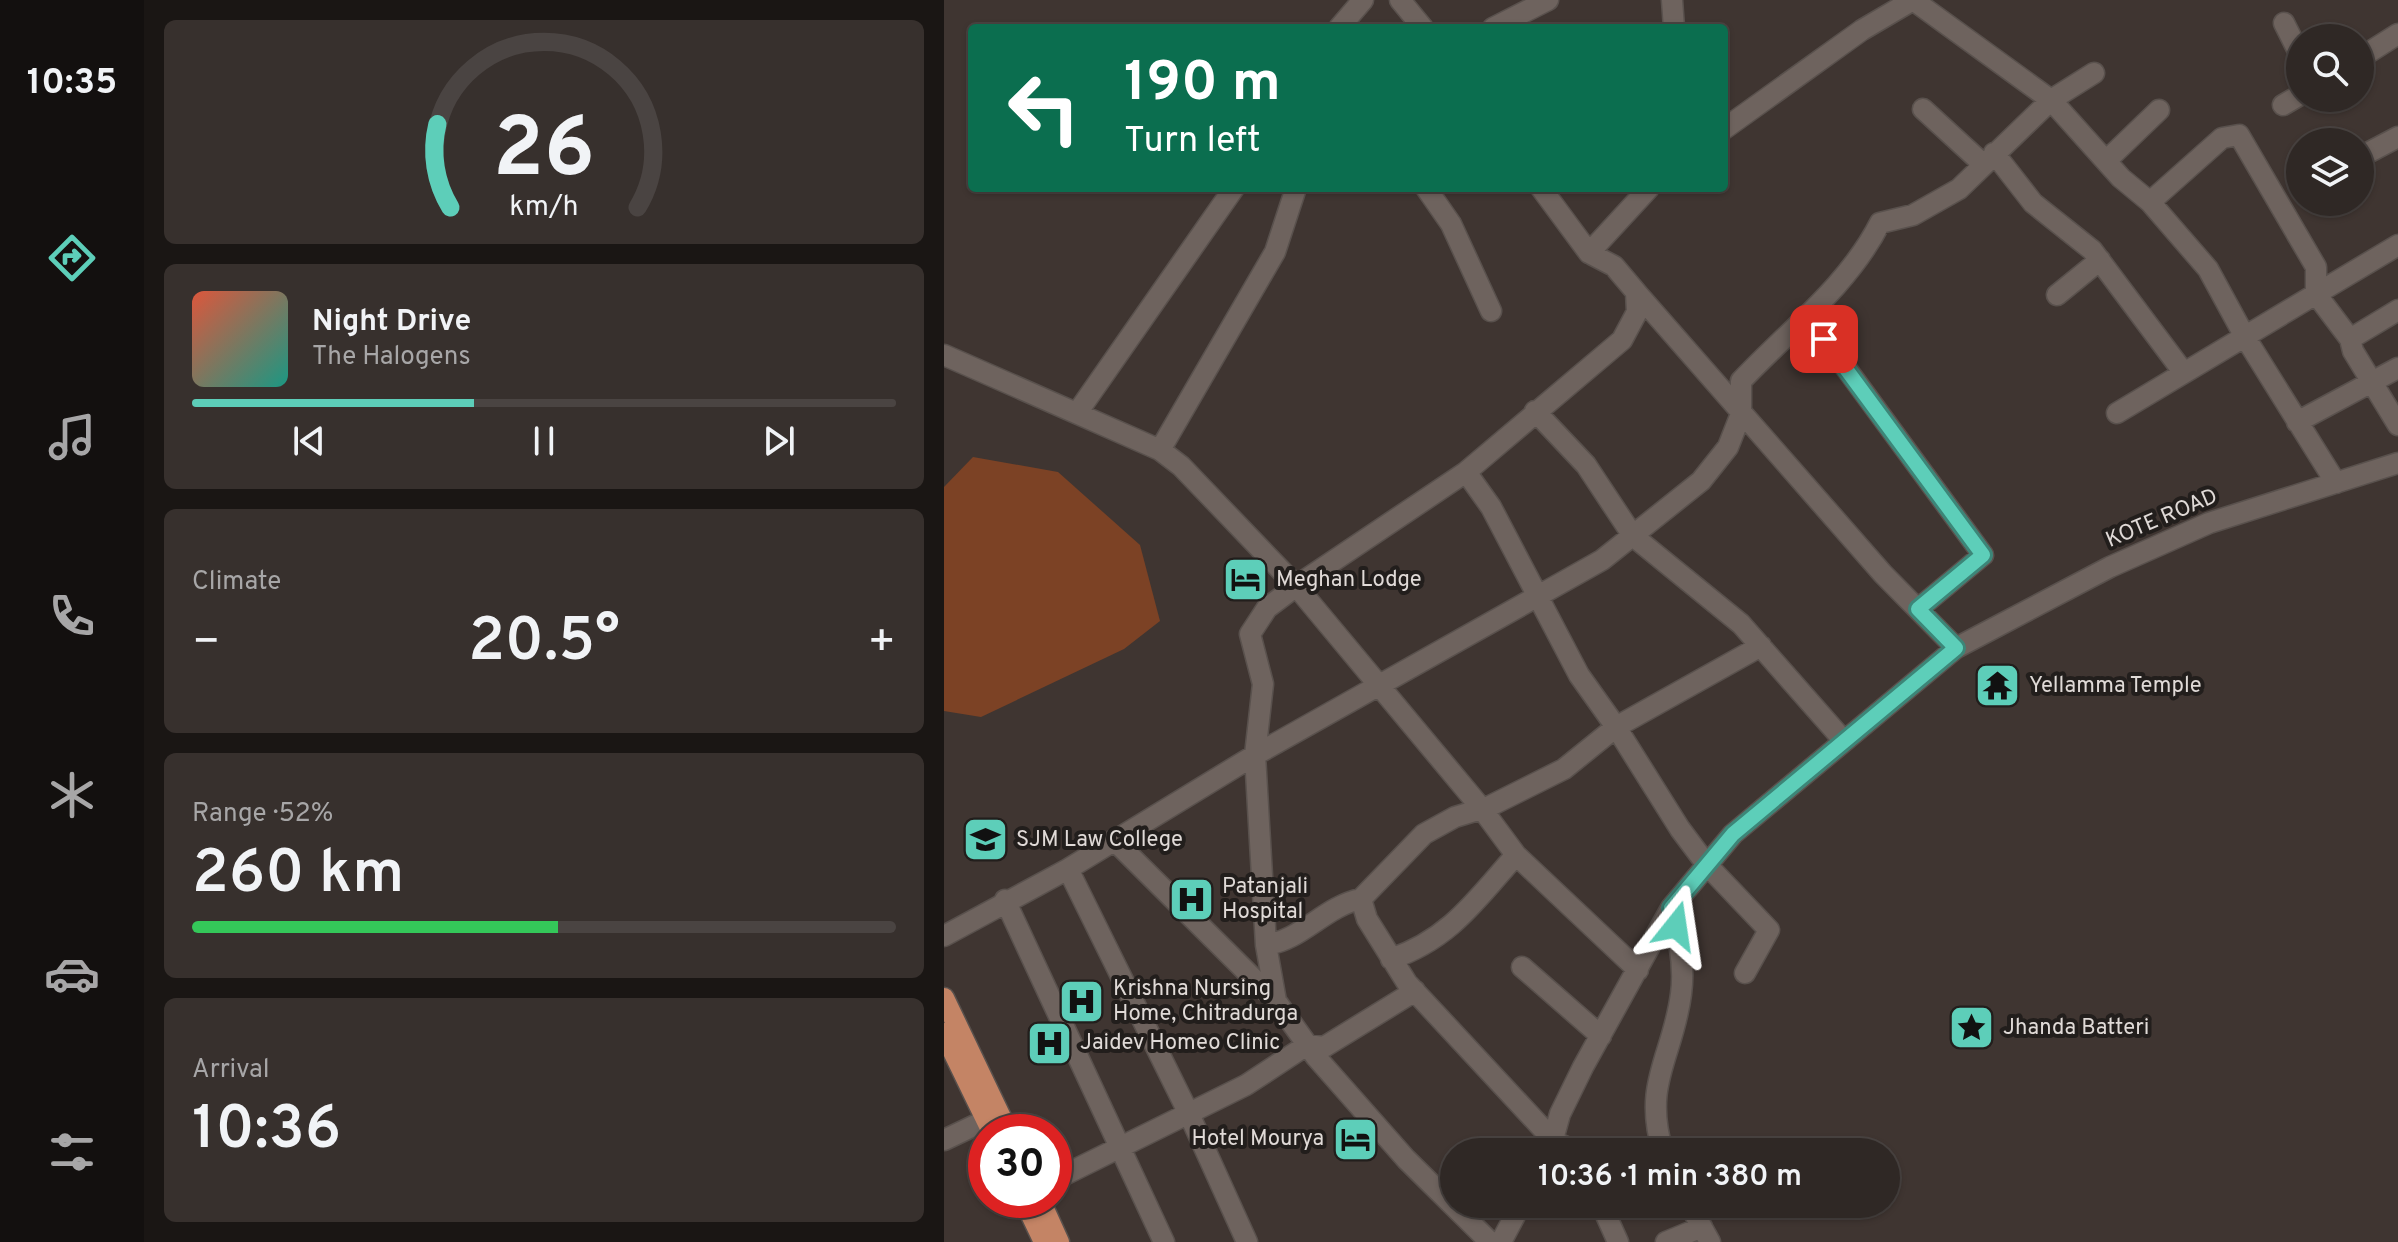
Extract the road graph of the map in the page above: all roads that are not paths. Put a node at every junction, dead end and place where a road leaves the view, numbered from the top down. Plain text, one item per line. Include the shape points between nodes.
1 (1363, 0) edge
2 (1400, 0) edge
3 (1548, 0) edge
4 (1672, 0) edge
5 (1913, 0) edge
6 (2284, 23) dead end
7 (1342, 24) edge
8 (1420, 24) edge
9 (1507, 24) edge
10 (1674, 24) edge
11 (2286, 27) edge
12 (2398, 34) edge
13 (2374, 49) edge
14 (2094, 73) dead end
15 (2051, 100) junction
16 (1923, 109) dead end
17 (2159, 110) dead end
18 (1728, 126) edge
19 (2398, 137) edge
20 (2374, 150) edge
21 (1988, 158) junction
22 (2106, 161) junction
23 (1231, 192) edge
24 (1295, 192) edge
25 (1429, 192) edge
26 (1544, 192) edge
27 (1641, 192) edge
28 (2150, 202) junction
29 (2398, 245) edge
30 (1589, 253) junction
31 (2100, 260) junction
32 (1636, 292) junction
33 (2316, 294) junction
34 (2057, 295) dead end
35 (2398, 310) edge
36 (1491, 311) dead end
37 (1807, 315) junction
38 (2245, 337) junction
39 (2350, 339) junction
40 (944, 355) edge
41 (2398, 368) edge
42 (2184, 373) junction
43 (2373, 383) junction
44 (1535, 411) junction
45 (1077, 413) junction
46 (2117, 413) dead end
47 (1741, 414) junction
48 (2297, 422) junction
49 (2398, 425) edge
50 (1160, 450) junction
51 (2398, 463) edge
52 (1466, 472) junction
53 (2336, 483) junction
54 (1633, 536) junction
55 (1297, 587) junction
56 (1537, 596) junction
57 (1918, 609) junction
58 (1761, 646) junction
59 (1956, 648) junction
60 (1379, 684) junction
61 (1616, 727) junction
62 (1844, 741) junction
63 (1255, 755) junction
64 (1482, 809) junction
65 (1114, 840) junction
66 (1516, 855) junction
67 (1707, 865) junction
68 (1068, 869) junction
69 (1361, 899) junction
70 (1005, 900) junction
71 (1671, 908) junction
72 (944, 936) edge
73 (1266, 945) junction
74 (1391, 959) junction
75 (1522, 967) dead end
76 (1638, 970) junction
77 (1745, 973) dead end
78 (1415, 991) junction
79 (944, 998) edge
80 (1276, 1001) junction
81 (944, 1033) edge
82 (1601, 1036) junction
83 (1307, 1045) junction
84 (983, 1114) edge
85 (999, 1114) edge
86 (1189, 1114) junction
87 (968, 1133) edge
88 (1544, 1138) edge
89 (1554, 1138) edge
90 (1659, 1138) edge
91 (944, 1140) edge
92 (1119, 1148) junction
93 (1072, 1171) edge
94 (1033, 1218) edge
95 (1048, 1218) edge
96 (1514, 1218) edge
97 (1607, 1218) edge
98 (1706, 1234) edge
99 (1044, 1242) edge
100 (1059, 1242) edge
101 (1164, 1242) edge
102 (1247, 1242) edge
103 (1490, 1242) edge
104 (1501, 1242) edge
105 (1618, 1242) edge
106 (1666, 1242) edge

1 - 7 street
2 - 8 street
3 - 9 street
4 - 10 street
5 - 15 street
5 - 18 street
6 - 11 street
12 - 13 street
14 - 15 street
15 - 21 street
15 - 22 street
16 - 21 street
17 - 22 street
19 - 20 street
21 - 31 street
21 - 37 street via 1959,189 1913,215 1880,223 1867,249
22 - 28 street
23 - 45 street
24 - 50 street via 1275,252
25 - 36 street via 1451,224
26 - 30 street
27 - 30 street
28 - 33 street via 2222,138 2239,135 2316,267
28 - 38 street via 2208,269
29 - 33 street
30 - 32 street via 1614,266
31 - 34 street
31 - 42 street
32 - 44 street via 1637,312 1622,340
32 - 47 street
33 - 38 street
33 - 39 street
35 - 39 street
37 - 47 street via 1741,381
37 - 57 street via 1983,555
38 - 42 street
38 - 48 street
39 - 43 street
40 - 45 street
41 - 43 street
42 - 46 street
43 - 48 street
43 - 49 street
44 - 52 street
44 - 54 street via 1586,465
45 - 50 street
47 - 54 street via 1728,447 1701,481
47 - 57 street
48 - 53 street
50 - 55 street
51 - 53 street, KOTE ROAD
52 - 55 street
52 - 56 street via 1491,507
53 - 59 street, KOTE ROAD via 2209,523 2110,567
54 - 56 street
54 - 58 street
55 - 60 street
55 - 63 street via 1267,608 1250,634 1263,684
56 - 60 street
56 - 61 street via 1579,675
57 - 59 street
58 - 61 street
58 - 62 street
59 - 62 street, KOTE ROAD
60 - 63 street
60 - 64 street
61 - 64 street via 1564,769
61 - 67 street
62 - 67 street, KOTE ROAD via 1733,834
63 - 65 street
63 - 73 street
64 - 66 street
64 - 69 street via 1424,834
65 - 68 street
65 - 80 street
66 - 74 street via 1466,912 1425,947
66 - 76 street
67 - 71 street, KOTE ROAD
67 - 77 street via 1769,930
68 - 70 street
68 - 86 street
69 - 73 street via 1344,902 1282,943
69 - 74 street
70 - 72 street
70 - 92 street
71 - 76 street, KOTE ROAD
71 - 90 street via 1681,943 1681,994 1657,1077
73 - 80 street
74 - 78 street
75 - 82 street
76 - 82 street, KOTE ROAD
78 - 83 street via 1324,1047
78 - 88 street
79 - 85 main road
80 - 83 street
81 - 84 main road
82 - 89 street, KOTE ROAD via 1560,1114
83 - 86 street
83 - 103 street via 1406,1159
86 - 92 street
86 - 102 street
87 - 91 street
92 - 93 street
92 - 101 street
94 - 99 main road
95 - 100 main road
96 - 104 street
97 - 105 street
98 - 106 street

